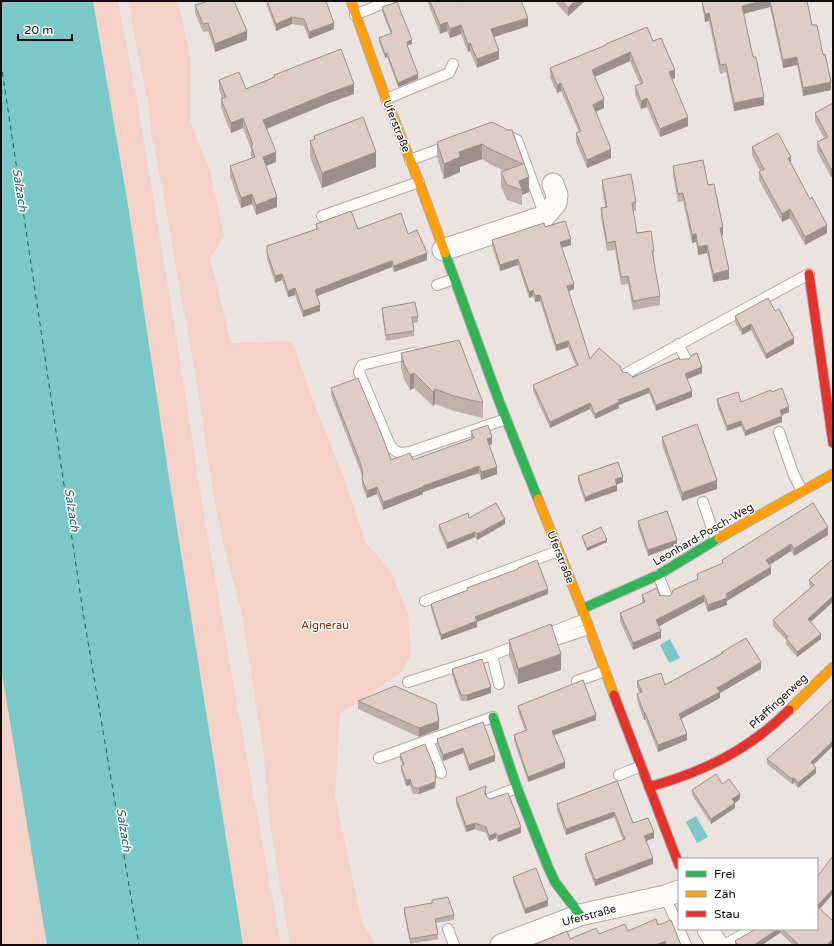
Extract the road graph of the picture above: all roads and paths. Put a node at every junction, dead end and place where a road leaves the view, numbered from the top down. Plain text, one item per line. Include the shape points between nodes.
1 (350, 1) edge
2 (390, 1) edge
3 (355, 15) junction
4 (453, 64) dead end
5 (386, 99) junction
6 (493, 130) edge
7 (459, 142) edge
8 (410, 160) junction
9 (419, 182) junction
10 (553, 184) dead end
11 (322, 216) dead end
12 (545, 216) junction
13 (443, 250) junction
14 (809, 274) joint
15 (454, 279) junction
16 (437, 285) dead end
17 (678, 344) junction
18 (424, 351) edge
19 (686, 359) edge
20 (627, 373) edge
21 (506, 419) junction
22 (779, 432) dead end
23 (833, 443) edge
24 (833, 474) edge
25 (802, 490) junction
26 (703, 502) dead end
27 (716, 540) junction
28 (558, 551) junction
29 (658, 575) junction
30 (667, 597) edge
31 (425, 601) dead end
32 (582, 609) junction
33 (587, 624) junction
34 (559, 639) dead end
35 (492, 655) junction
36 (833, 667) edge
37 (605, 671) junction
38 (408, 682) dead end
39 (577, 682) edge
40 (499, 684) dead end
41 (493, 717) joint
42 (428, 740) junction
43 (379, 758) dead end
44 (641, 766) junction
45 (441, 773) dead end
46 (620, 775) dead end
47 (649, 787) junction
48 (517, 788) junction
49 (491, 798) edge
50 (678, 862) edge
51 (672, 894) edge
52 (580, 915) junction
53 (678, 924) edge
54 (448, 929) dead end
55 (679, 930) edge
56 (709, 930) edge
57 (750, 930) edge
58 (454, 945) edge
59 (501, 945) edge
60 (686, 945) edge
61 (717, 945) edge
62 (724, 945) edge

1 - 3 street, Uferstraße
2 - 3 lane
3 - 5 street, Uferstraße
4 - 5 lane via 449,73
5 - 8 street, Uferstraße
6 - 12 lane via 517,140
7 - 8 lane
8 - 9 street, Uferstraße
9 - 11 lane
9 - 13 street, Uferstraße
10 - 12 street via 557,195 556,203
12 - 13 street
13 - 15 street, Uferstraße
14 - 17 lane
14 - 23 street
15 - 16 lane
15 - 21 street, Uferstraße via 472,340
17 - 19 lane
17 - 20 lane
18 - 21 lane via 372,362 362,365 360,369 359,372 391,448 399,453 410,452
21 - 28 street, Uferstraße
22 - 25 lane via 793,473
24 - 25 street, Leonhard-Posch-Weg
25 - 27 street, Leonhard-Posch-Weg
26 - 27 lane
27 - 29 street, Leonhard-Posch-Weg
28 - 31 lane
28 - 32 street, Uferstraße
29 - 30 lane
29 - 32 street, Leonhard-Posch-Weg
32 - 33 street, Uferstraße
33 - 34 lane
33 - 35 lane via 531,640
33 - 37 street, Uferstraße
35 - 38 lane
35 - 40 lane
36 - 47 street, Pfaffingerweg via 765,732 733,754 703,769
37 - 39 lane
37 - 44 street, Uferstraße
41 - 42 lane
41 - 48 street
42 - 43 lane
42 - 45 lane
44 - 46 lane
44 - 47 street, Uferstraße
47 - 50 street, Uferstraße via 659,827
48 - 49 lane
48 - 52 street via 555,882
51 - 52 street, Uferstraße
51 - 53 lane
52 - 59 street, Uferstraße
54 - 58 lane
55 - 60 lane
56 - 61 street
57 - 62 lane

